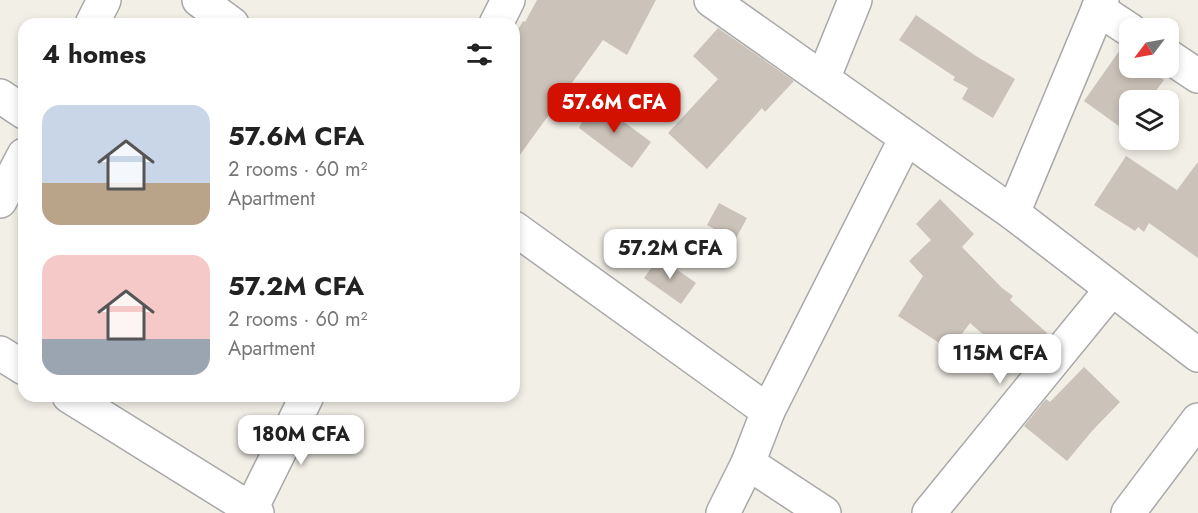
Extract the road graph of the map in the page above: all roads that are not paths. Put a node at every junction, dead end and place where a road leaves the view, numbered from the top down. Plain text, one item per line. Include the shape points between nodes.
1 (104, 0) edge
2 (199, 0) edge
3 (508, 0) edge
4 (711, 0) edge
5 (855, 0) edge
6 (1100, 4) edge
7 (95, 18) edge
8 (224, 18) edge
9 (499, 18) edge
10 (1119, 20) edge
11 (1179, 63) edge
12 (1198, 76) edge
13 (823, 79) junction
14 (0, 96) edge
15 (18, 108) edge
16 (906, 138) junction
17 (18, 166) edge
18 (0, 201) edge
19 (1013, 213) junction
20 (520, 232) edge
21 (1112, 290) junction
22 (0, 353) edge
23 (1198, 355) edge
24 (18, 364) edge
25 (79, 402) edge
26 (304, 402) edge
27 (768, 411) junction
28 (1198, 420) edge
29 (748, 463) junction
30 (253, 512) edge
31 (723, 513) edge
32 (824, 513) edge
33 (929, 513) edge
34 (1128, 513) edge

1 - 7 street
2 - 8 street
3 - 9 street
4 - 13 street
5 - 13 street
6 - 10 street
6 - 19 street
11 - 12 street
13 - 16 street
14 - 15 street
16 - 19 street
16 - 27 street
17 - 18 street
19 - 21 street
20 - 27 street
21 - 23 street
21 - 33 street
22 - 24 street
25 - 30 street
26 - 30 street
27 - 29 street
28 - 34 street
29 - 31 street
29 - 32 street

